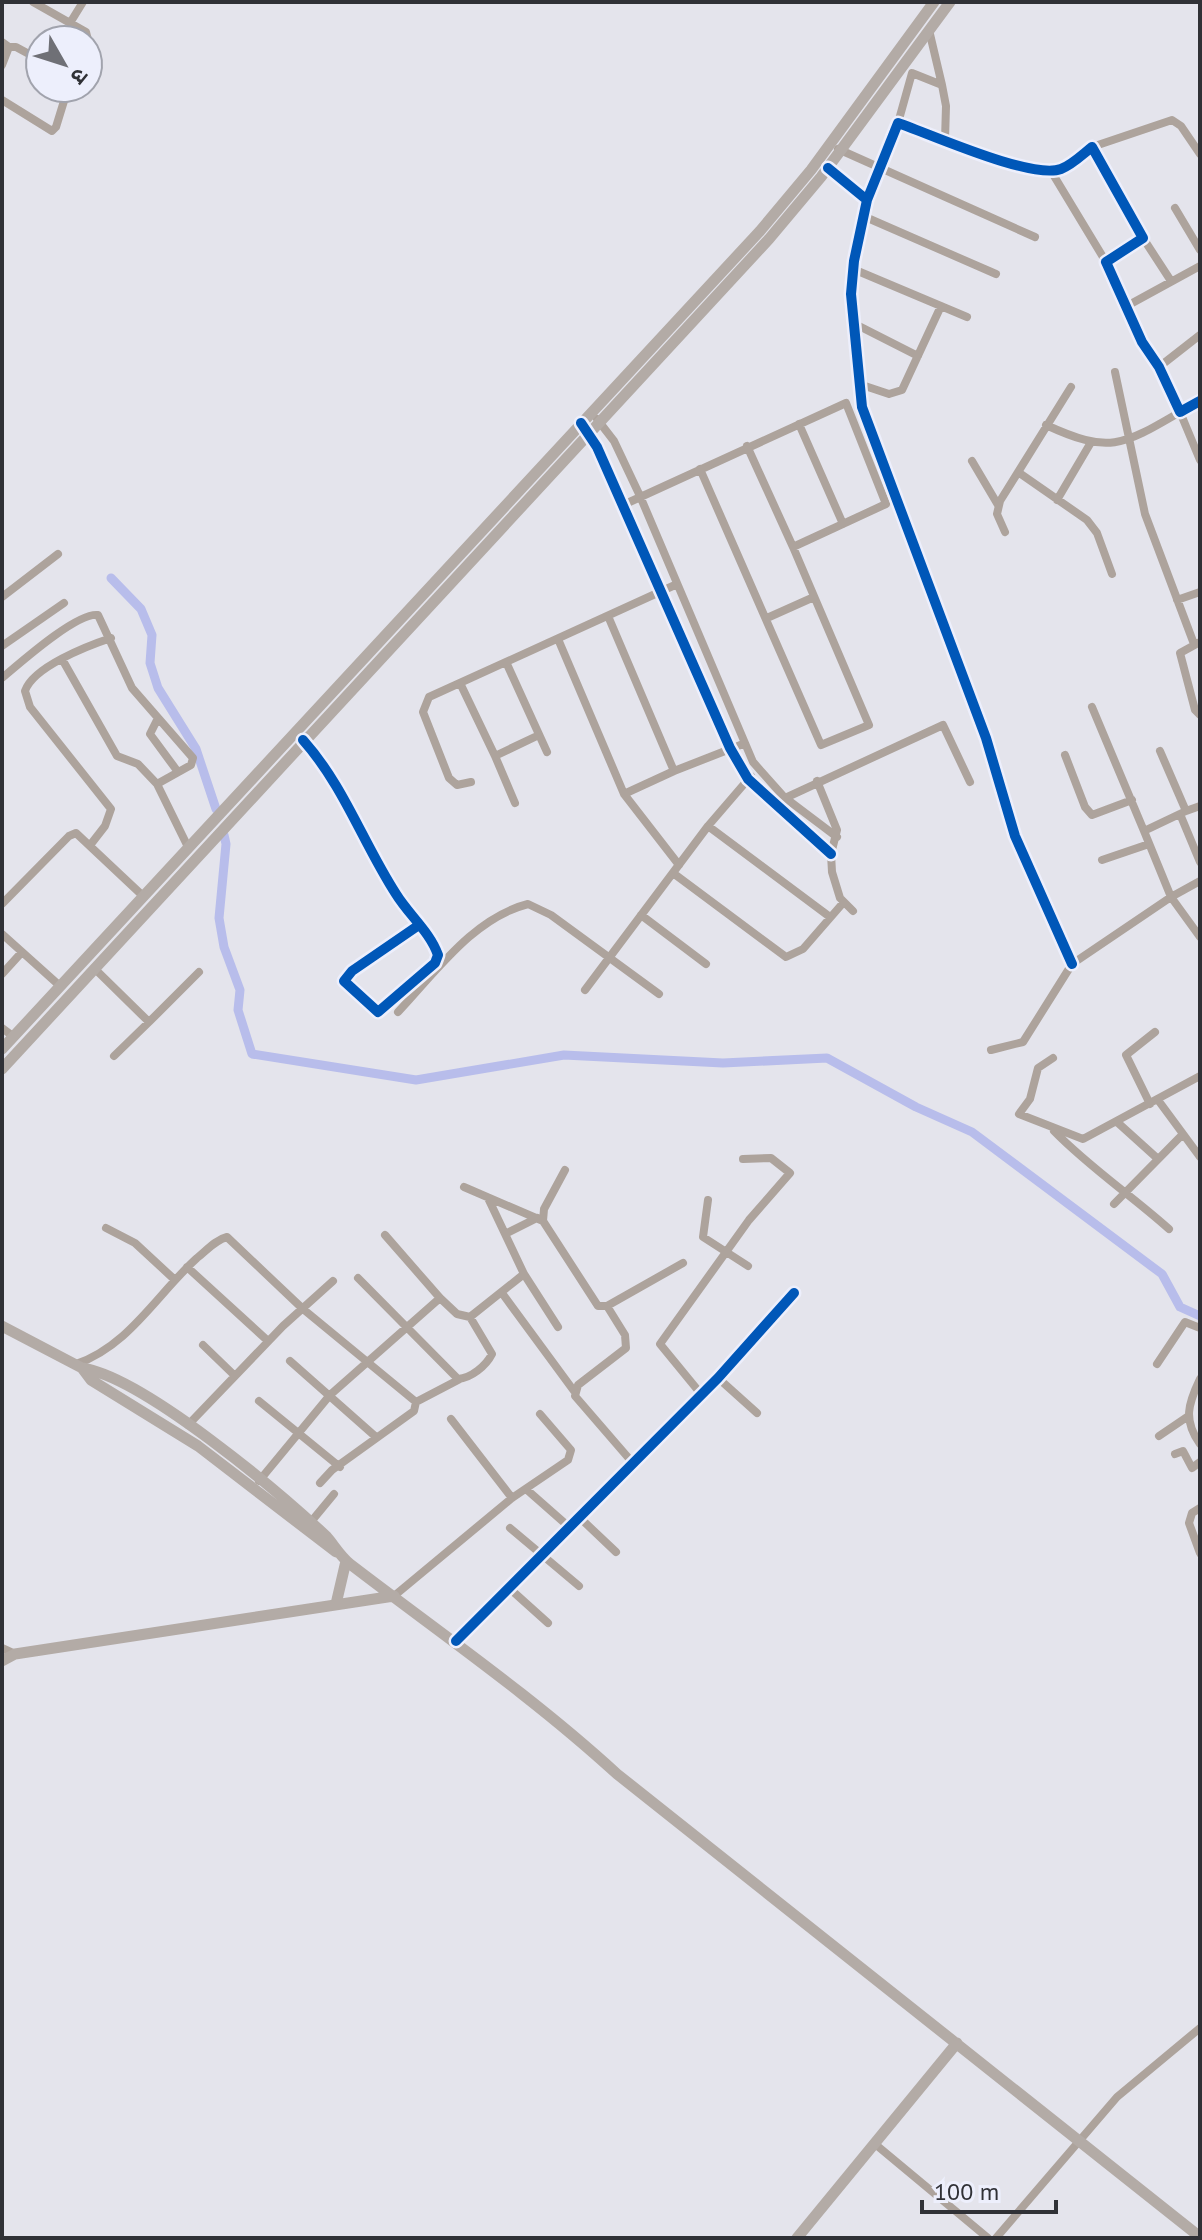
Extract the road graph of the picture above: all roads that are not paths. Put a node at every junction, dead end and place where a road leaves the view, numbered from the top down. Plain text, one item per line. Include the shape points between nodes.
1 (33, 2) edge
2 (83, 2) edge
3 (934, 2) edge
4 (950, 2) edge
5 (70, 23) joint
6 (929, 30) junction
7 (6, 44) edge
8 (2, 65) edge
9 (942, 85) junction
10 (2, 100) edge
11 (63, 104) edge
12 (898, 123) junction
13 (945, 140) junction
14 (830, 144) junction
15 (1092, 147) junction
16 (841, 151) junction
17 (1200, 154) edge
18 (828, 168) junction
19 (879, 169) junction
20 (1051, 171) junction
21 (867, 200) junction
22 (1175, 208) dead end
23 (863, 216) junction
24 (1035, 237) dead end
25 (1143, 238) junction
26 (1200, 250) edge
27 (1106, 262) junction
28 (1200, 266) edge
29 (853, 269) junction
30 (996, 274) dead end
31 (1171, 281) junction
32 (941, 306) junction
33 (1125, 307) junction
34 (967, 317) dead end
35 (853, 323) junction
36 (1200, 335) edge
37 (918, 356) junction
38 (1159, 367) junction
39 (1115, 372) dead end
40 (859, 384) junction
41 (1071, 387) dead end
42 (1200, 401) edge
43 (1180, 412) junction
44 (595, 417) junction
45 (799, 424) junction
46 (1046, 425) junction
47 (585, 427) junction
48 (1132, 438) junction
49 (1090, 444) junction
50 (747, 446) junction
51 (1200, 460) edge
52 (972, 461) dead end
53 (700, 469) junction
54 (1018, 472) junction
55 (640, 496) junction
56 (1057, 500) junction
57 (623, 505) junction
58 (998, 505) junction
59 (843, 524) junction
60 (1005, 532) dead end
61 (793, 547) junction
62 (58, 554) dead end
63 (1112, 574) dead end
64 (675, 585) junction
65 (661, 591) junction
66 (1200, 592) edge
67 (2, 597) edge
68 (814, 597) junction
69 (1177, 600) junction
70 (64, 603) dead end
71 (608, 616) junction
72 (767, 618) junction
73 (111, 638) junction
74 (558, 639) junction
75 (1197, 643) edge
76 (2, 646) edge
77 (62, 659) junction
78 (506, 662) junction
79 (2, 676) edge
80 (460, 683) junction
81 (1092, 707) dead end
82 (1200, 715) edge
83 (158, 718) junction
84 (539, 735) junction
85 (303, 740) junction
86 (743, 744) junction
87 (730, 748) junction
88 (1160, 751) dead end
89 (547, 752) dead end
90 (1065, 755) dead end
91 (495, 756) junction
92 (674, 771) junction
93 (758, 771) junction
94 (178, 772) junction
95 (748, 779) junction
96 (817, 781) junction
97 (471, 782) dead end
98 (970, 782) dead end
99 (157, 784) junction
100 (624, 794) junction
101 (784, 797) junction
102 (1132, 800) junction
103 (515, 803) dead end
104 (775, 805) junction
105 (1200, 806) edge
106 (1183, 813) junction
107 (708, 826) junction
108 (1144, 831) junction
109 (837, 837) junction
110 (91, 844) junction
111 (1149, 844) junction
112 (188, 847) junction
113 (831, 854) junction
114 (1102, 860) dead end
115 (1200, 862) edge
116 (676, 869) junction
117 (1200, 881) edge
118 (143, 896) junction
119 (1171, 897) junction
120 (843, 903) junction
121 (2, 904) edge
122 (853, 911) dead end
123 (641, 915) junction
124 (830, 917) junction
125 (419, 925) junction
126 (2, 934) edge
127 (1200, 937) edge
128 (22, 952) junction
129 (608, 959) junction
130 (706, 964) dead end
131 (1072, 964) junction
132 (94, 968) junction
133 (199, 972) dead end
134 (2, 974) edge
135 (60, 986) junction
136 (585, 990) dead end
137 (659, 994) dead end
138 (398, 1012) dead end
139 (149, 1022) junction
140 (2, 1028) edge
141 (1155, 1032) dead end
142 (14, 1037) junction
143 (2, 1049) edge
144 (991, 1050) dead end
145 (114, 1056) dead end
146 (1053, 1058) dead end
147 (2, 1069) edge
148 (1200, 1076) edge
149 (1154, 1102) junction
150 (1117, 1122) junction
151 (1053, 1130) junction
152 (1182, 1135) junction
153 (1200, 1157) edge
154 (743, 1159) dead end
155 (1158, 1159) junction
156 (565, 1170) dead end
157 (464, 1187) dead end
158 (1127, 1191) junction
159 (488, 1197) junction
160 (708, 1200) dead end
161 (1114, 1204) dead end
162 (540, 1220) junction
163 (106, 1228) dead end
164 (1169, 1229) dead end
165 (505, 1234) junction
166 (385, 1235) dead end
167 (725, 1253) junction
168 (683, 1263) dead end
169 (748, 1266) dead end
170 (187, 1267) junction
171 (524, 1274) junction
172 (358, 1278) dead end
173 (175, 1280) junction
174 (333, 1281) dead end
175 (502, 1293) junction
176 (794, 1293) dead end
177 (440, 1298) junction
178 (607, 1306) junction
179 (303, 1309) junction
180 (470, 1317) junction
181 (2, 1326) edge
182 (408, 1327) junction
183 (558, 1327) dead end
184 (1200, 1328) edge
185 (268, 1341) junction
186 (203, 1345) dead end
187 (290, 1361) dead end
188 (368, 1362) junction
189 (1157, 1364) dead end
190 (79, 1366) junction
191 (234, 1375) junction
192 (718, 1378) junction
193 (460, 1379) junction
194 (1199, 1384) edge
195 (574, 1391) junction
196 (701, 1394) junction
197 (330, 1395) junction
198 (259, 1401) dead end
199 (416, 1402) junction
200 (757, 1413) dead end
201 (540, 1414) dead end
202 (1187, 1417) junction
203 (451, 1419) dead end
204 (188, 1425) junction
205 (296, 1434) junction
206 (1159, 1436) dead end
207 (376, 1437) junction
208 (1200, 1444) edge
209 (1175, 1454) dead end
210 (632, 1462) junction
211 (1200, 1462) edge
212 (340, 1467) junction
213 (259, 1481) junction
214 (320, 1483) dead end
215 (526, 1489) junction
216 (334, 1494) dead end
217 (512, 1498) junction
218 (1200, 1508) edge
219 (578, 1516) junction
220 (310, 1523) junction
221 (568, 1526) junction
222 (510, 1528) dead end
223 (542, 1552) junction
224 (616, 1552) dead end
225 (1200, 1553) edge
226 (343, 1558) junction
227 (579, 1586) dead end
228 (508, 1587) junction
229 (394, 1596) junction
230 (336, 1604) junction
231 (548, 1623) dead end
232 (456, 1641) junction
233 (2, 1648) edge
234 (15, 1654) junction
235 (2, 1661) edge
236 (1200, 2028) edge
237 (957, 2043) junction
238 (1079, 2141) junction
239 (875, 2144) junction
240 (1200, 2237) edge
241 (797, 2238) edge
242 (988, 2238) edge
243 (996, 2238) edge

1 - 5 street
2 - 5 street
3 - 14 main road
4 - 6 main road
6 - 9 street
6 - 16 main road
7 - 8 street
9 - 12 street via 912,73
9 - 13 street
10 - 11 street via 52,131
12 - 13 street
12 - 19 street
13 - 20 street via 1009,164
14 - 16 street
14 - 44 main road
15 - 17 street via 1172,120
15 - 20 street
15 - 25 street
16 - 18 main road
16 - 19 street
18 - 21 street
18 - 44 main road via 769,239
19 - 21 street
19 - 24 street
20 - 27 street
21 - 23 street
22 - 26 street
23 - 29 street
23 - 30 street
25 - 27 street
25 - 31 street
27 - 33 street
28 - 31 street
29 - 32 street
29 - 35 street
31 - 33 street
32 - 34 street
32 - 37 street
33 - 38 street
35 - 37 street
35 - 40 street
36 - 38 street
37 - 40 street via 896,394
38 - 43 street
39 - 48 street
40 - 131 street via 872,436 986,738 1015,836
41 - 46 street
42 - 43 street
43 - 48 street
43 - 51 street
44 - 47 main road
44 - 55 street via 614,441
45 - 50 street
45 - 59 street
45 - 59 street via 846,403 886,504
46 - 49 street
46 - 54 street
47 - 57 street
47 - 85 main road
47 - 112 main road
48 - 49 street
48 - 69 street via 1145,514
49 - 56 street
50 - 53 street
50 - 61 street
52 - 58 street
53 - 55 street
53 - 72 street
54 - 56 street
54 - 58 street
55 - 57 street
55 - 64 street
56 - 63 street via 1081,514 1097,533
57 - 65 street
58 - 60 street
59 - 61 street
61 - 68 street
62 - 67 street
64 - 65 street
64 - 86 street
65 - 71 street
65 - 87 street
66 - 69 street
68 - 72 street
68 - 72 street via 869,725 821,745
69 - 75 street
70 - 76 street
71 - 74 street
71 - 92 street
73 - 77 street
73 - 79 street via 94,613
73 - 83 street via 132,688
74 - 78 street
74 - 100 street
75 - 82 street via 1180,653
77 - 99 street via 117,756 138,764
77 - 110 street via 30,681 25,697 111,809
78 - 80 street
78 - 84 street
80 - 91 street
80 - 97 street via 429,697 423,712 449,778 455,785
81 - 102 street
83 - 94 street via 150,734
83 - 94 street via 193,758
84 - 89 street
84 - 91 street
85 - 125 street via 332,775 397,896
85 - 132 main road
86 - 87 street
86 - 93 street
87 - 92 street
87 - 95 street
88 - 106 street
90 - 102 street via 1092,815
91 - 103 street
92 - 100 street
93 - 95 street
93 - 101 street
94 - 99 street
95 - 104 street
95 - 107 street
96 - 98 street via 943,725
96 - 101 street
96 - 109 street
99 - 112 street
100 - 116 street
101 - 104 street
101 - 109 street
102 - 108 street
104 - 113 street
105 - 106 street
106 - 108 street
106 - 115 street
107 - 116 street
107 - 124 street
108 - 111 street
109 - 113 street
110 - 118 street
110 - 121 street via 76,833 69,836
111 - 114 street
111 - 119 street
112 - 118 main road
113 - 120 street
116 - 123 street
116 - 124 street via 786,957 803,949
117 - 119 street
118 - 135 main road
119 - 127 street
119 - 131 street
120 - 122 street
120 - 124 street
123 - 129 street
123 - 130 street
125 - 125 street via 435,947 435,963 378,1012 344,981
126 - 128 street
128 - 134 street
128 - 135 street
129 - 136 street
129 - 137 street
129 - 138 street via 535,905 516,907 461,945
131 - 144 street via 1029,1036
132 - 139 street
132 - 147 main road
133 - 139 street
135 - 142 main road
139 - 145 street
140 - 142 street
141 - 149 street via 1126,1055
142 - 143 main road
146 - 151 street via 1038,1068 1030,1099 1019,1114
148 - 149 street
149 - 150 street
149 - 152 street
150 - 151 street via 1083,1139
150 - 155 street
151 - 158 street
152 - 153 street
152 - 155 street
154 - 167 street via 771,1158 790,1173
155 - 158 street
156 - 162 street
157 - 159 street
158 - 161 street
158 - 164 street
159 - 162 street
159 - 165 street
160 - 167 street via 703,1237
162 - 165 street
162 - 178 street via 592,1300
163 - 173 street via 135,1243
165 - 171 street
166 - 177 street
167 - 169 street
167 - 196 street via 660,1344
168 - 178 street
170 - 173 street
170 - 179 street via 227,1237
170 - 185 street
171 - 175 street
171 - 183 street
172 - 182 street
173 - 190 street via 119,1341
174 - 179 street
175 - 180 street
175 - 195 street
176 - 192 street
177 - 180 street via 464,1318
177 - 182 street
178 - 195 street via 625,1335 626,1348
179 - 185 street
179 - 188 street
180 - 193 street via 492,1354
181 - 190 main road
182 - 188 street
182 - 193 street
184 - 189 street via 1185,1322
185 - 191 street
186 - 191 street
187 - 197 street
188 - 197 street
188 - 199 street
190 - 204 main road via 132,1389
190 - 226 main road via 91,1380 198,1446
191 - 204 street
192 - 196 street
192 - 200 street
193 - 199 street
194 - 202 street
195 - 210 street
196 - 210 street
197 - 205 street
197 - 207 street
198 - 205 street
199 - 207 street via 414,1411
201 - 215 street via 572,1454
202 - 206 street
202 - 208 street
203 - 217 street
204 - 213 main road
205 - 212 street
205 - 213 street
207 - 212 street
209 - 211 street via 1183,1451 1192,1468
210 - 219 street
212 - 214 street
213 - 220 main road
215 - 217 street
215 - 221 street
216 - 220 street
217 - 229 street
218 - 225 street via 1189,1523
219 - 221 street
219 - 224 street
220 - 226 main road
221 - 223 street
222 - 223 street
223 - 227 street
223 - 228 street
226 - 229 main road
226 - 230 main road
228 - 231 street
228 - 232 street
229 - 230 main road
229 - 232 main road
230 - 234 main road
232 - 237 main road
233 - 234 street
234 - 235 main road
236 - 238 street via 1117,2097
237 - 238 main road
237 - 239 main road
238 - 240 main road
238 - 243 street
239 - 241 main road
239 - 242 street

